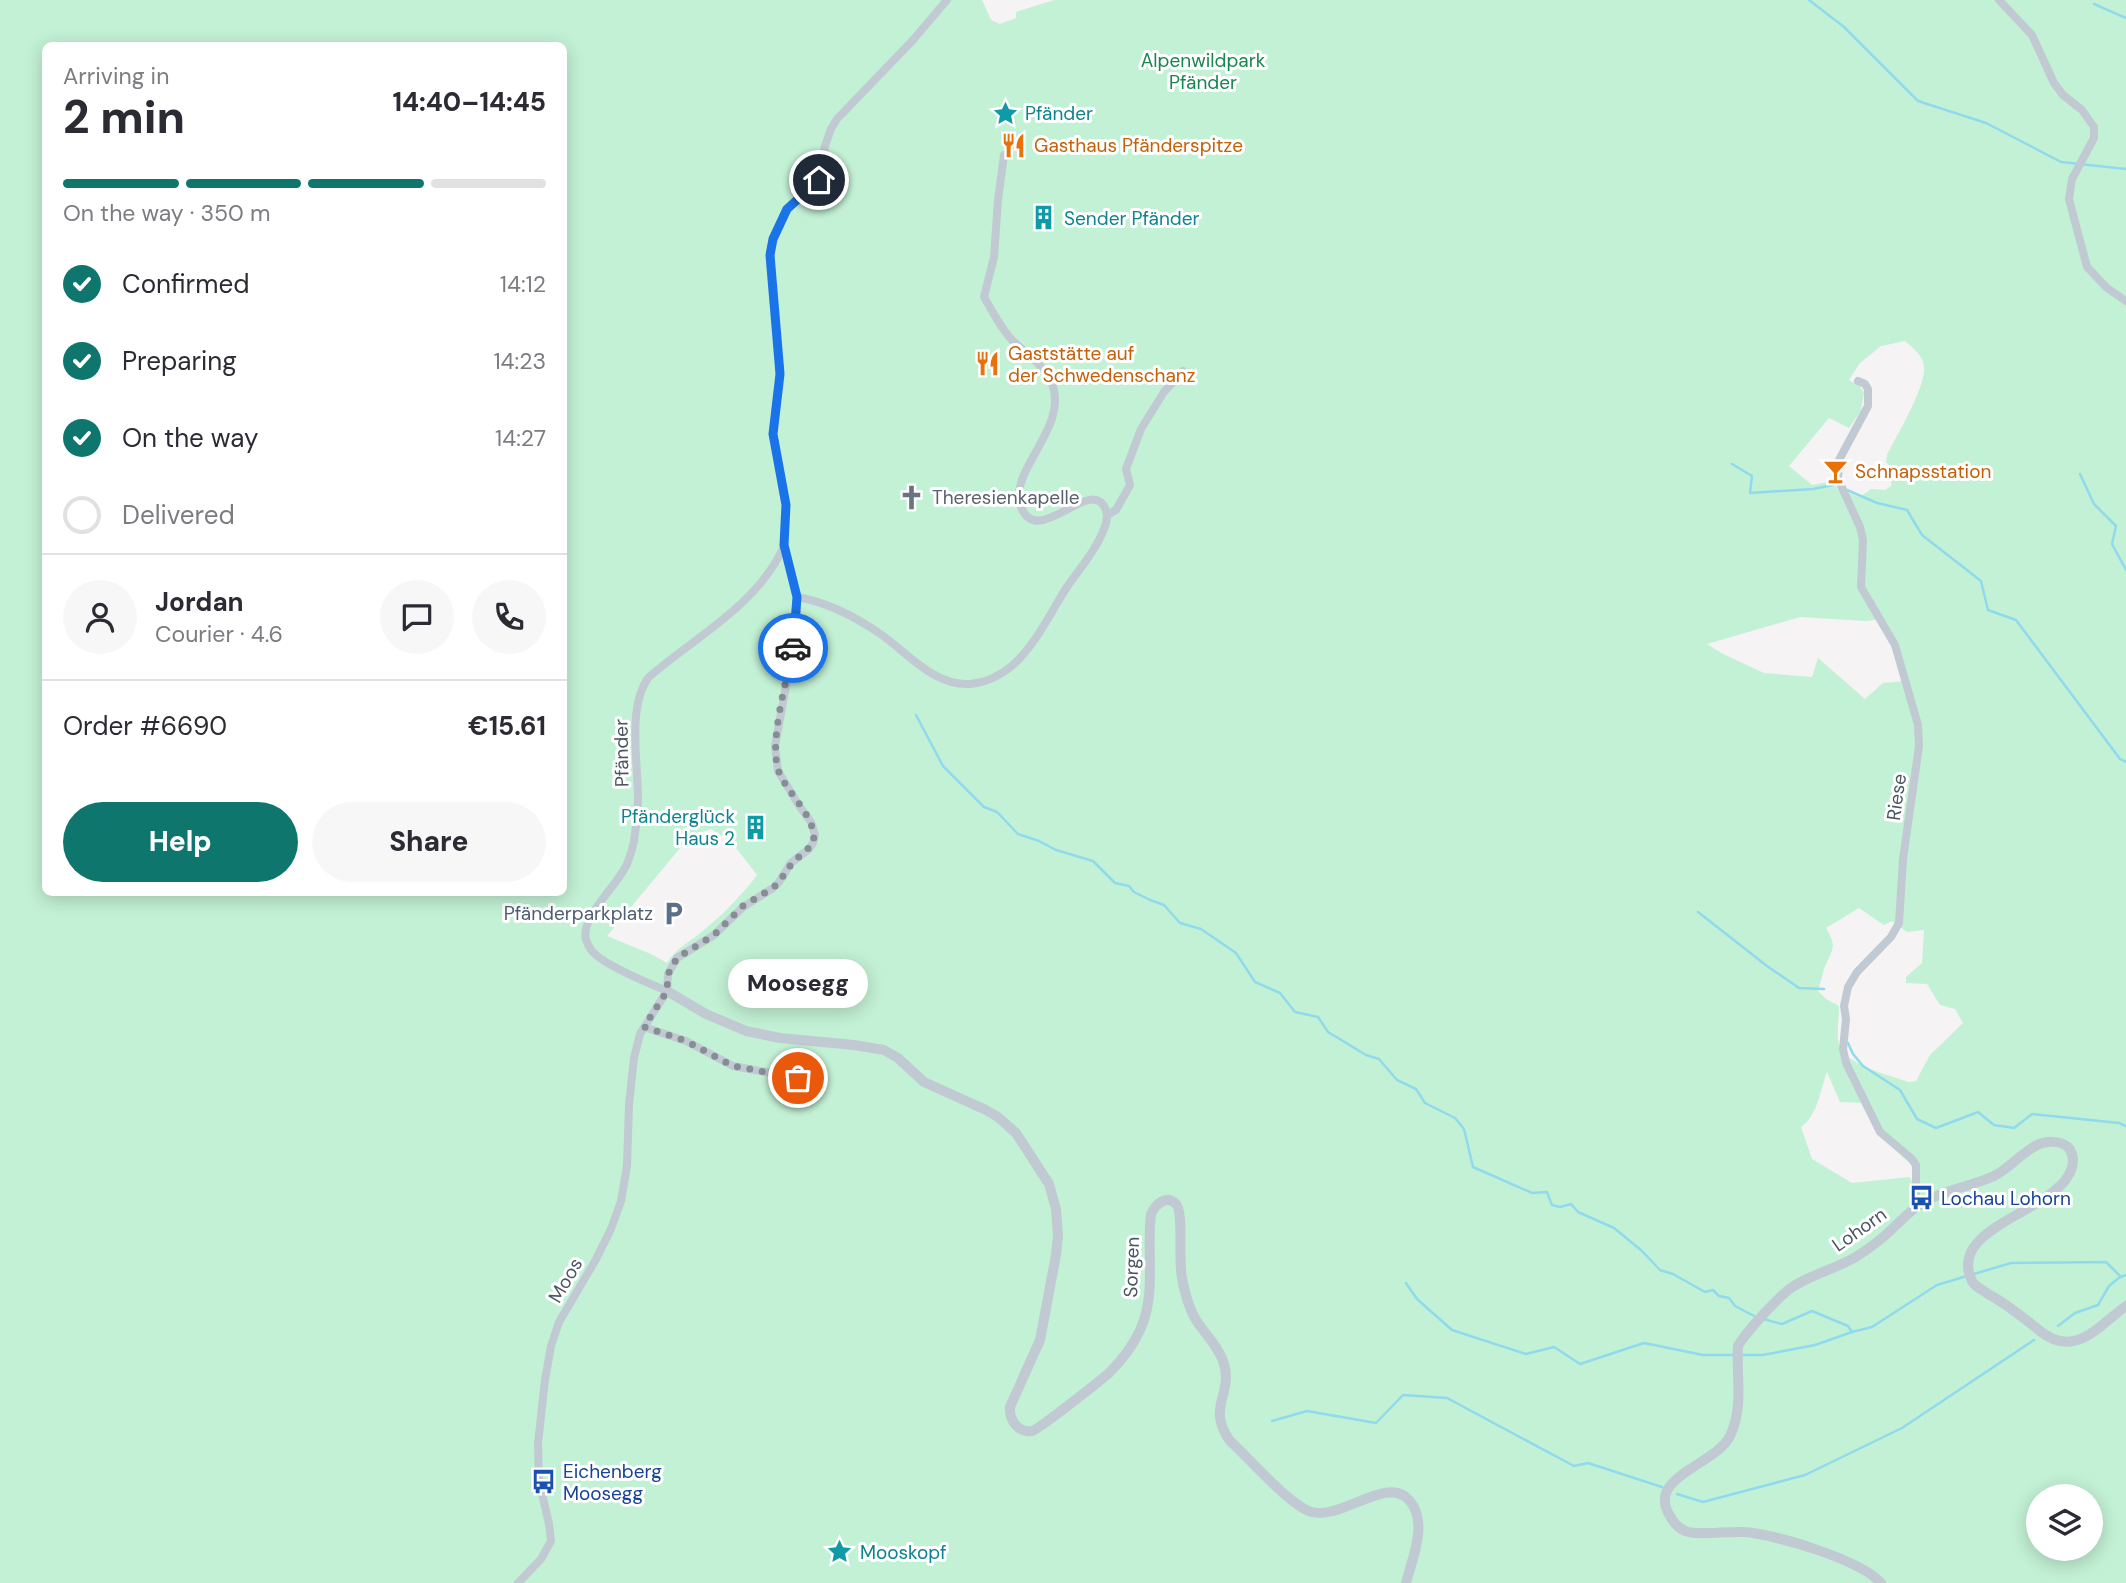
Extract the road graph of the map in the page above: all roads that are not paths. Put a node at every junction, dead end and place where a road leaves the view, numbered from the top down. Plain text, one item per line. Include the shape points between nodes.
1 (947, 0) edge
2 (1999, 0) edge
3 (1004, 155) dead end
4 (2126, 301) edge
5 (1183, 371) dead end
6 (1858, 381) dead end
7 (1107, 515) junction
8 (784, 545) junction
9 (797, 597) junction
10 (667, 991) junction
11 (644, 1027) junction
12 (798, 1078) dead end
13 (1919, 1205) junction
14 (2126, 1306) edge
15 (518, 1583) edge
16 (1406, 1583) edge
17 (1881, 1583) edge

1 - 8 street, Pfänder via 837,119 825,146 819,180 787,209 773,239 770,255 780,374 773,434 786,505
2 - 4 street via 2032,35 2054,83 2094,127 2094,138 2076,170 2069,199 2087,267
3 - 7 street via 995,257 985,297 1013,341 1047,374 1055,395 1051,422 1020,487 1021,507 1030,517 1042,520 1093,499
5 - 7 street via 1141,429 1126,469 1130,485 1116,510
6 - 13 street, Riese via 1868,389 1868,406 1839,460 1838,479 1863,540 1861,587 1895,645 1918,725 1919,746 1899,923 1848,987 1843,1049 1880,1132 1916,1165
7 - 9 street via 1095,547 1035,641 1012,665 981,682 939,678 847,614
8 - 9 street, Pfänder
8 - 10 street, Pfänder via 773,566 736,608 649,677 638,698 638,799 632,850 585,933 598,957
9 - 10 street, Pfänder via 795,637 775,746 782,778 814,829 813,844 773,888 677,958 668,974
10 - 11 street, Moos
10 - 16 street, Sorgen via 718,1021 747,1031 884,1050 924,1082 986,1110 1016,1133 1049,1184 1056,1209 1056,1255 1040,1340 1010,1408 1016,1426 1029,1431 1044,1425 1108,1374 1132,1344 1149,1301 1151,1214 1159,1202 1177,1204 1186,1297 1224,1364 1219,1420 1223,1431 1308,1511 1333,1512 1381,1493 1406,1496 1415,1509 1418,1528
11 - 12 street via 686,1041 733,1066
11 - 15 street, Moos via 634,1058 621,1201 551,1346 538,1443 539,1481 551,1541
13 - 14 street, Lohorn via 1995,1175 2037,1145 2053,1142 2068,1148 2073,1166 2062,1185 1976,1244 1970,1254 1971,1277 1975,1286 2061,1343 2091,1333
13 - 17 street, Lohorn via 1854,1258 1787,1291 1757,1323 1738,1349 1739,1406 1731,1434 1719,1450 1676,1478 1665,1498 1669,1514 1685,1531 1771,1536 1866,1569

